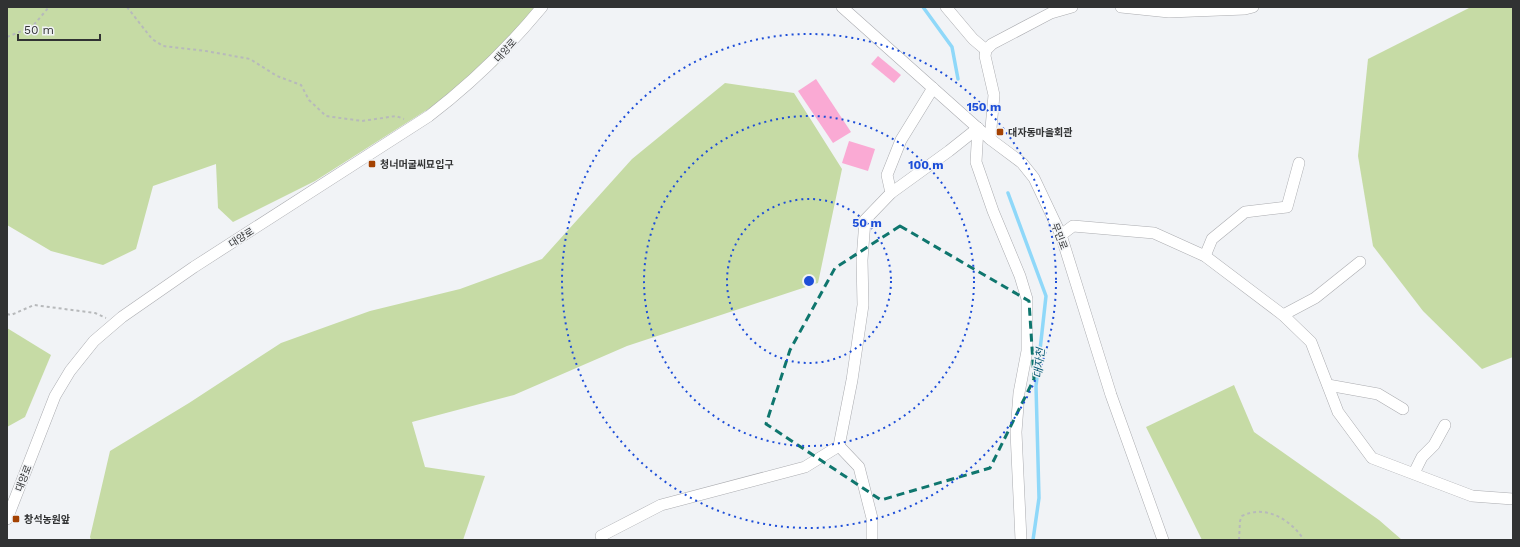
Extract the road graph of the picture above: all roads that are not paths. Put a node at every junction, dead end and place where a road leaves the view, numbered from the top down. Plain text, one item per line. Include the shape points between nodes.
1 (542, 7) edge
2 (842, 7) edge
3 (946, 7) edge
4 (1072, 7) edge
5 (1121, 7) edge
6 (1253, 7) edge
7 (986, 50) junction
8 (933, 88) junction
9 (978, 128) junction
10 (990, 139) junction
11 (1299, 163) dead end
12 (891, 193) junction
13 (1060, 235) junction
14 (1205, 256) junction
15 (1360, 262) dead end
16 (1283, 315) junction
17 (1328, 385) junction
18 (1403, 409) dead end
19 (1445, 425) dead end
20 (839, 446) junction
21 (1414, 473) junction
22 (1513, 499) edge
23 (7, 520) edge
24 (601, 536) dead end
25 (872, 540) edge
26 (1021, 540) edge
27 (1163, 540) edge

1 - 23 street, 대양로 via 493,62 461,92 418,124 194,267 94,341 70,370 55,396
2 - 8 street, 무민로
3 - 7 street
4 - 7 street via 1051,13 992,44
5 - 6 street via 1169,12
7 - 10 street via 985,56 994,95
8 - 9 street, 무민로
8 - 12 street via 902,140 887,175
9 - 10 street, 무민로
9 - 12 street
9 - 26 street via 976,162 1028,299 1027,351 1019,393 1016,432
10 - 13 street, 무민로 via 1022,163 1034,178
11 - 14 street via 1287,207 1245,212 1212,239
12 - 20 street via 865,220 862,260 863,305
13 - 14 street via 1072,226 1154,233
13 - 27 street, 무민로 via 1111,395
14 - 16 street
15 - 16 street via 1315,298
16 - 17 street via 1311,342
17 - 18 street via 1378,394
17 - 21 street via 1338,412 1372,458
19 - 21 street via 1434,446 1422,457
20 - 24 street via 805,468 661,506
20 - 25 street via 859,467 872,518
21 - 22 street via 1472,496

